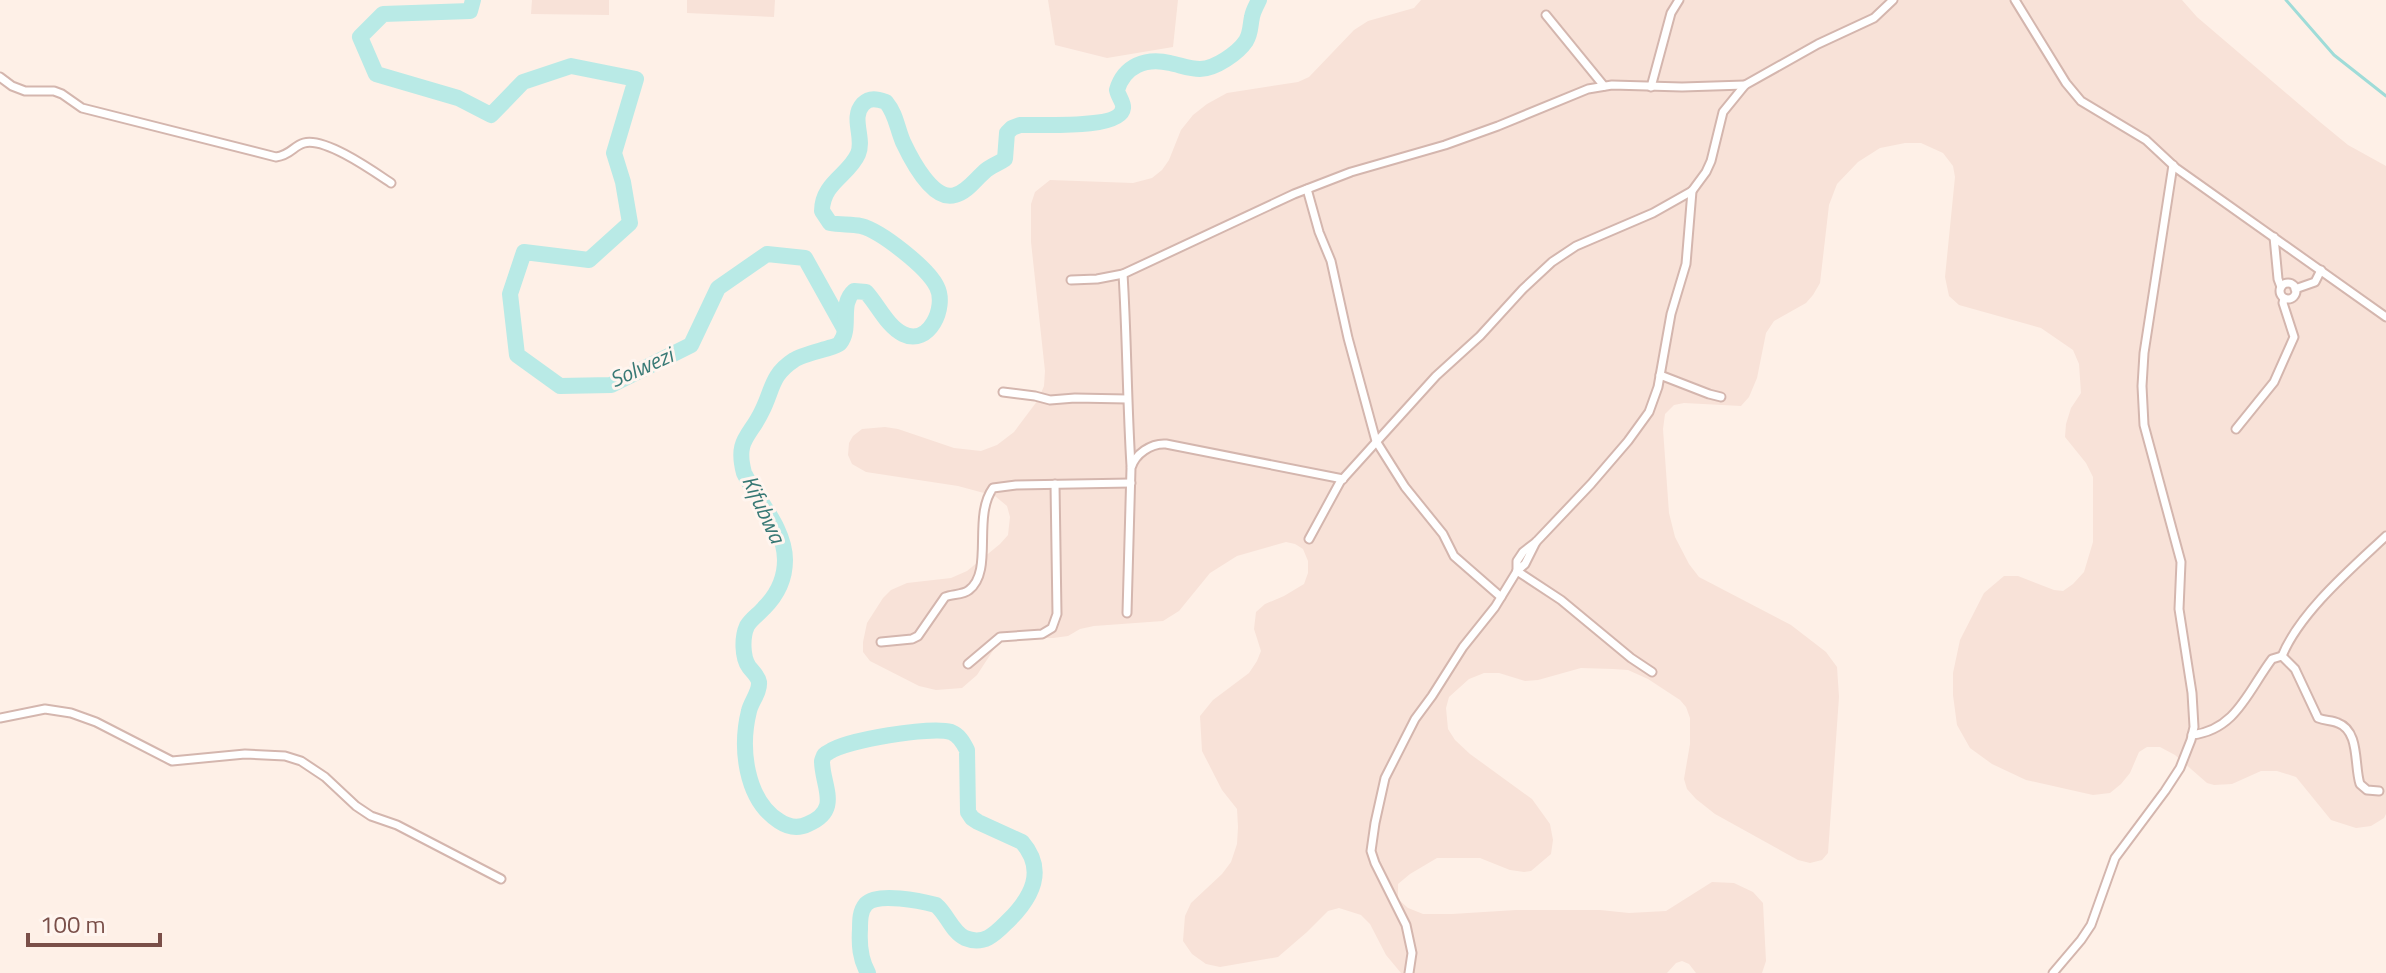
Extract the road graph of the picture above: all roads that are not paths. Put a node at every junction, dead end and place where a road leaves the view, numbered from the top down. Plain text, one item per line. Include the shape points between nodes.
1 (1679, 0) edge
2 (1893, 0) edge
3 (2015, 0) edge
4 (1546, 15) dead end
5 (0, 77) edge
6 (1745, 85) junction
7 (1604, 86) junction
8 (1651, 87) junction
9 (2173, 165) junction
10 (391, 183) dead end
11 (1307, 189) junction
12 (1692, 191) junction
13 (2274, 237) junction
14 (2321, 270) junction
15 (1123, 274) junction
16 (1071, 280) dead end
17 (2281, 287) junction
18 (2295, 289) junction
19 (2284, 298) junction
20 (2386, 317) edge
21 (1660, 375) junction
22 (1003, 392) dead end
23 (1721, 397) dead end
24 (1127, 399) junction
25 (2236, 429) dead end
26 (1376, 441) junction
27 (1131, 468) junction
28 (1343, 479) junction
29 (1131, 483) junction
30 (1055, 484) junction
31 (2386, 536) edge
32 (1309, 539) dead end
33 (1517, 571) junction
34 (1501, 597) junction
35 (1127, 613) dead end
36 (881, 642) dead end
37 (2282, 656) junction
38 (968, 664) dead end
39 (1652, 672) dead end
40 (0, 718) edge
41 (2192, 735) junction
42 (2379, 791) dead end
43 (501, 879) dead end
44 (1409, 973) edge
45 (2053, 973) edge

1 - 8 street
2 - 6 street via 1874,18
3 - 9 street via 2081,101 2136,133
4 - 7 street
5 - 10 street via 25,91 62,94 82,108 276,157 301,144 317,143
6 - 8 street
6 - 12 street via 1719,120 1711,161
7 - 8 street
7 - 11 street
9 - 13 street
9 - 41 street via 2144,353 2142,407 2181,562 2180,628 2192,693
11 - 15 street
11 - 26 street via 1331,261
12 - 21 street via 1686,264
12 - 26 street via 1552,262
13 - 14 street
13 - 17 street
14 - 18 street via 2315,282
14 - 20 street
15 - 16 street
15 - 24 street
17 - 18 street via 2288,283
17 - 19 street
18 - 19 street via 2293,297
19 - 25 street via 2294,337 2274,382
21 - 23 street
21 - 33 street via 1643,422 1536,542
22 - 24 street via 1050,400
24 - 27 street
26 - 28 street
26 - 34 street via 1454,556
27 - 28 street via 1136,457 1160,444
27 - 29 street
28 - 32 street
29 - 30 street
29 - 35 street
30 - 36 street via 993,488 981,526 982,563 972,588 945,597 918,636
30 - 38 street via 1056,623 1042,634 1000,637
31 - 37 street via 2324,597
33 - 34 street
33 - 39 street
34 - 44 street via 1415,719 1385,778 1371,851 1406,925 1412,953
37 - 41 street via 2272,659 2223,725
37 - 42 street via 2295,669 2318,718 2349,732 2360,784
40 - 43 street via 45,709 71,713 172,761 245,754 301,761 371,816
41 - 45 street via 2180,768 2115,858 2091,925

